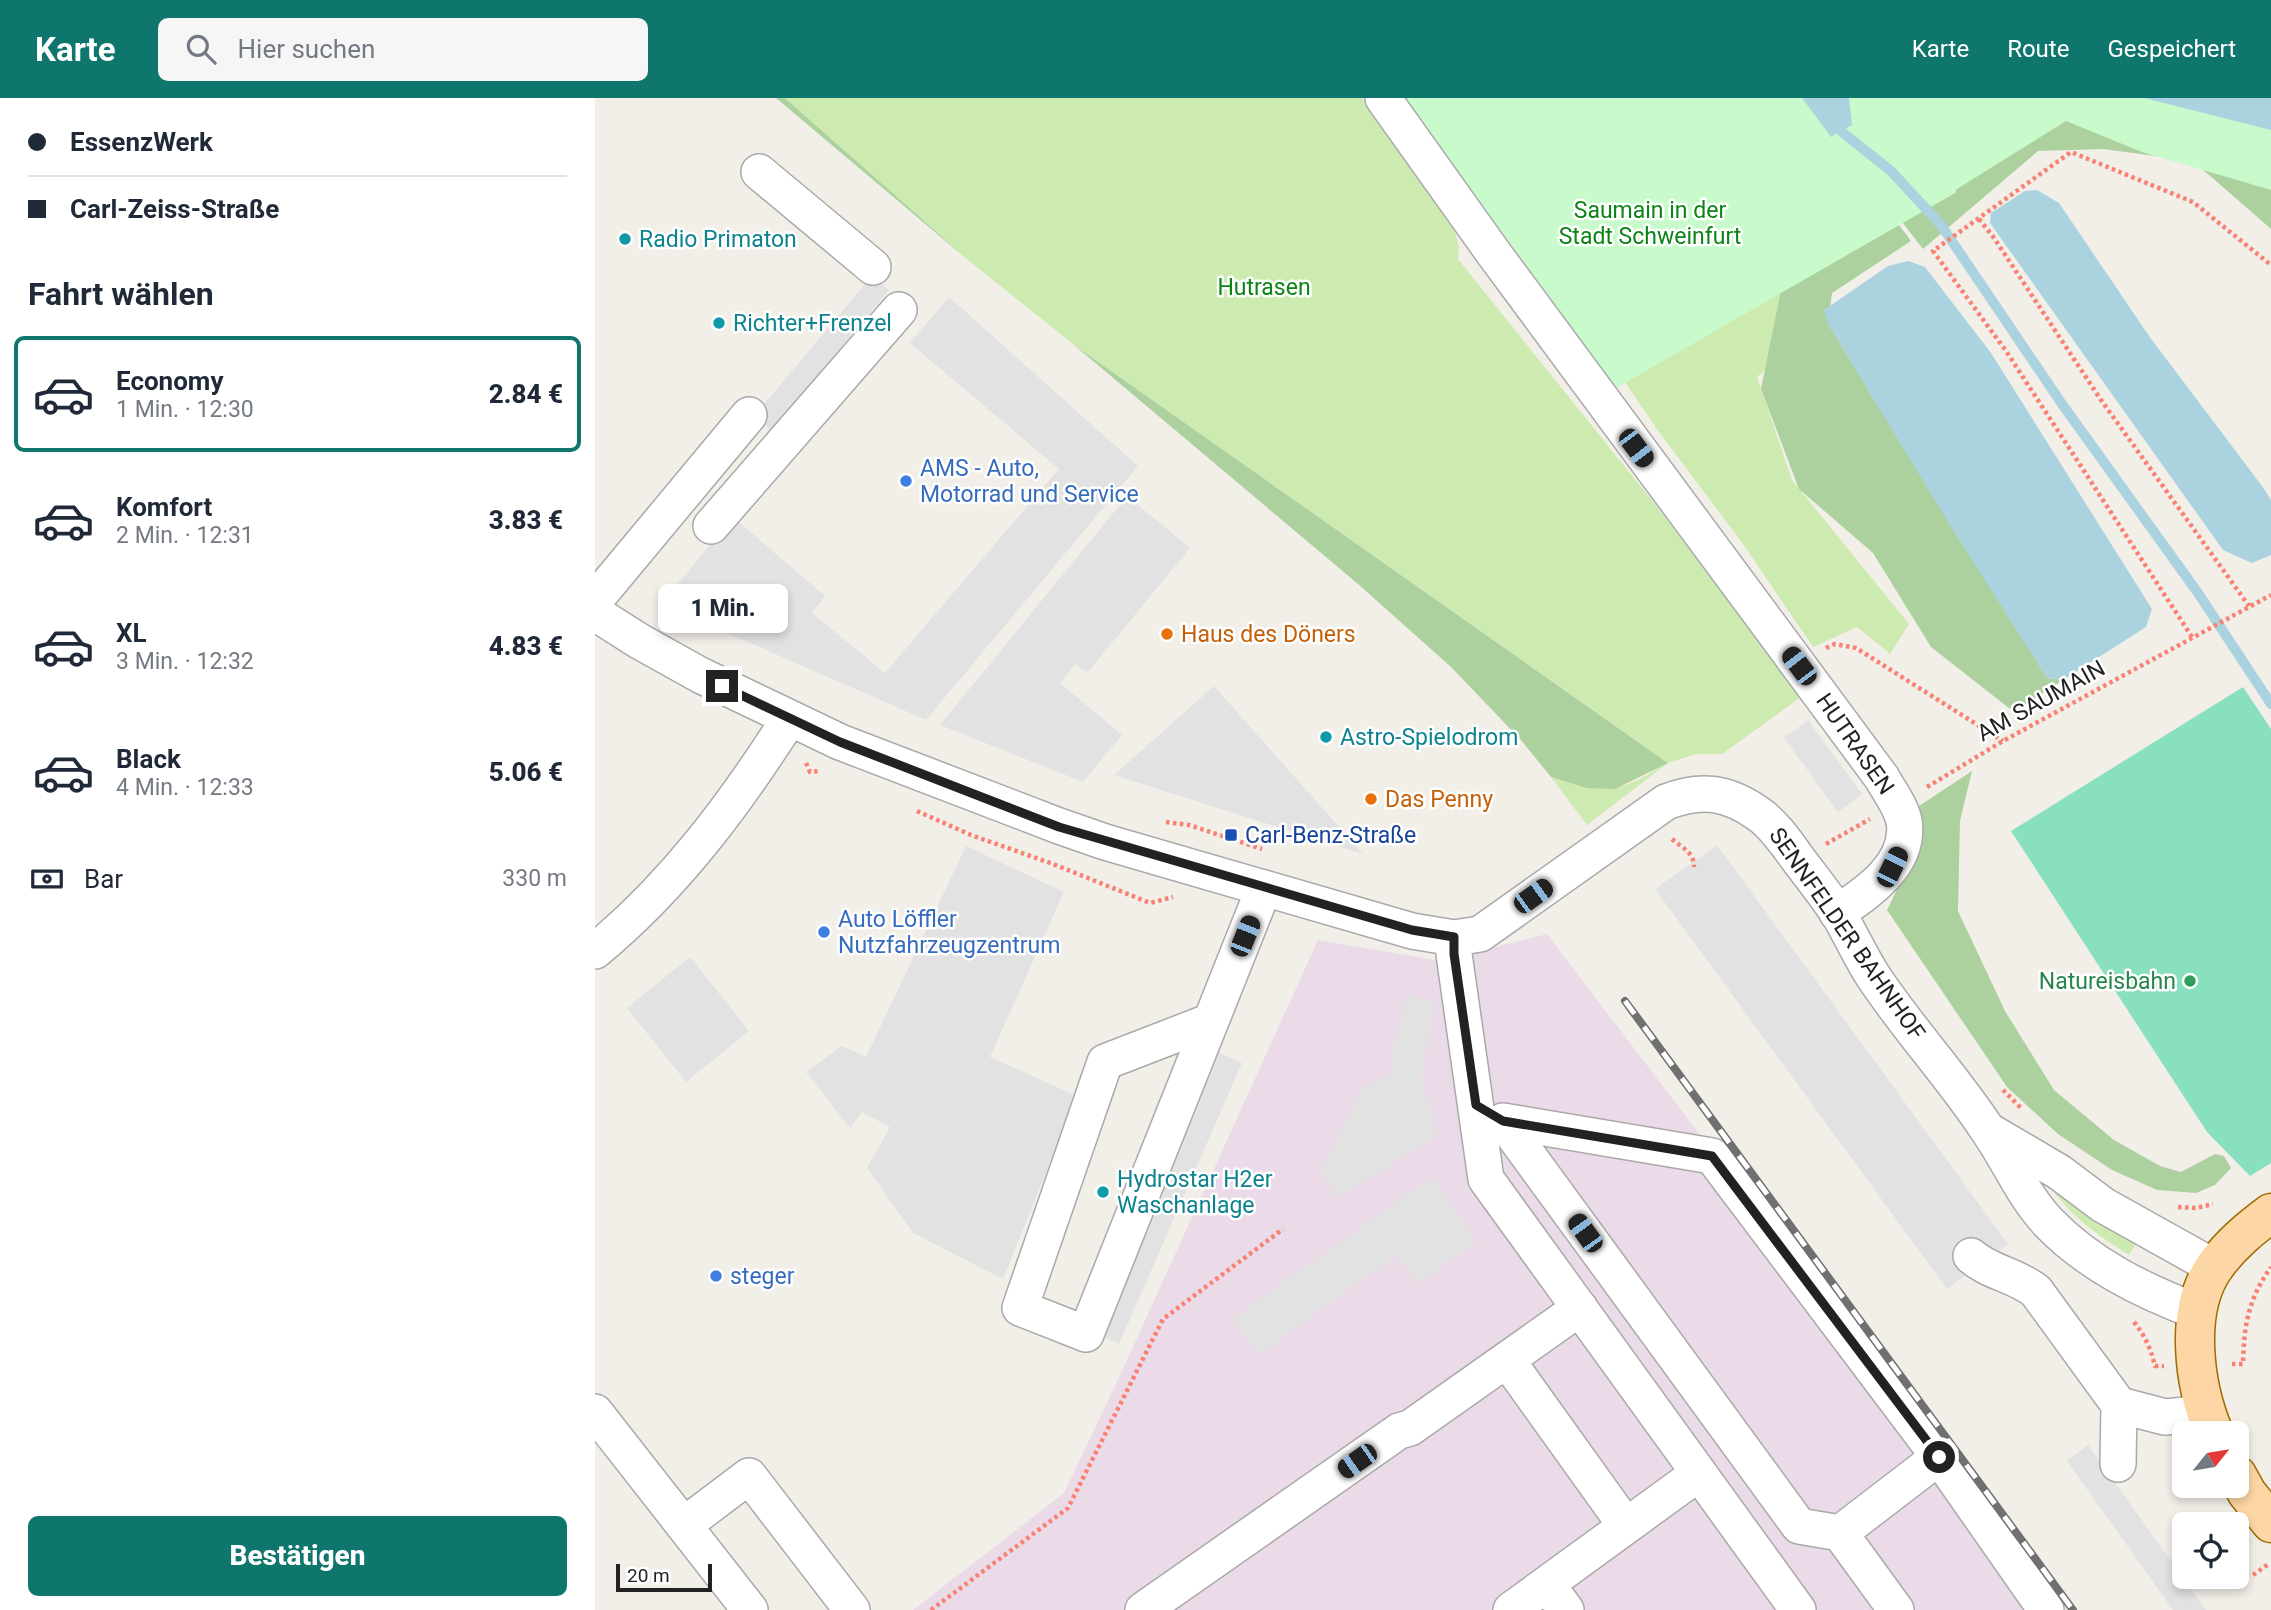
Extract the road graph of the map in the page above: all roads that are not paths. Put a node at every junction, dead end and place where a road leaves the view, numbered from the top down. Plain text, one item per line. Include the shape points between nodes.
1 (1383, 98) edge
2 (759, 172) dead end
3 (873, 267) dead end
4 (899, 310) dead end
5 (749, 415) dead end
6 (712, 526) dead end
7 (595, 600) edge
8 (595, 613) edge
9 (789, 719) junction
10 (1264, 888) junction
11 (1837, 913) junction
12 (1454, 937) junction
13 (595, 951) edge
14 (1211, 1021) junction
15 (1489, 1113) junction
16 (1988, 1130) junction
17 (2263, 1219) edge
18 (1971, 1256) dead end
19 (2214, 1266) junction
20 (1580, 1308) junction
21 (2197, 1312) junction
22 (1507, 1360) junction
23 (2119, 1405) junction
24 (595, 1412) edge
25 (2195, 1421) edge
26 (2210, 1421) edge
27 (1939, 1457) junction
28 (2118, 1464) dead end
29 (1699, 1473) junction
30 (2249, 1496) edge
31 (2271, 1523) edge
32 (684, 1525) junction
33 (1626, 1526) junction
34 (1840, 1532) junction
35 (1556, 1597) edge
36 (750, 1610) edge
37 (852, 1610) edge
38 (1143, 1610) edge
39 (1511, 1610) edge
40 (1798, 1610) edge
41 (1896, 1610) edge
42 (2046, 1610) edge

1 - 11 street, HUTRASEN via 1882,778 1904,821 1903,837 1892,867 1879,883
2 - 3 street
4 - 6 street
5 - 7 street
8 - 9 street via 700,675
9 - 10 street via 1059,827
9 - 13 street via 722,818 658,891
10 - 12 street via 1412,930
10 - 14 street
11 - 12 street, SENNFELDER BAHNHOF via 1763,817 1725,797 1705,793 1666,802 1488,928
11 - 16 street, SENNFELDER BAHNHOF via 1873,975
12 - 15 street
14 - 14 street via 1105,1062 1020,1308 1086,1334
15 - 20 street via 1486,1179
15 - 27 street via 1712,1156
15 - 34 street via 1799,1526
16 - 19 street, SENNFELDER BAHNHOF via 2059,1172 2103,1205
16 - 21 street, SENNFELDER BAHNHOF via 2025,1194 2050,1224 2123,1280
17 - 19 main road
18 - 23 street via 1980,1265 2021,1280 2036,1291
19 - 21 main road
20 - 22 street
20 - 29 street
21 - 26 main road via 2197,1365
22 - 33 street
22 - 38 street
23 - 25 street
23 - 28 street
24 - 32 street
27 - 34 street
27 - 42 street
29 - 33 street
29 - 40 street
30 - 31 main road
32 - 36 street
32 - 37 street via 749,1476
33 - 35 street
34 - 41 street
35 - 39 street

